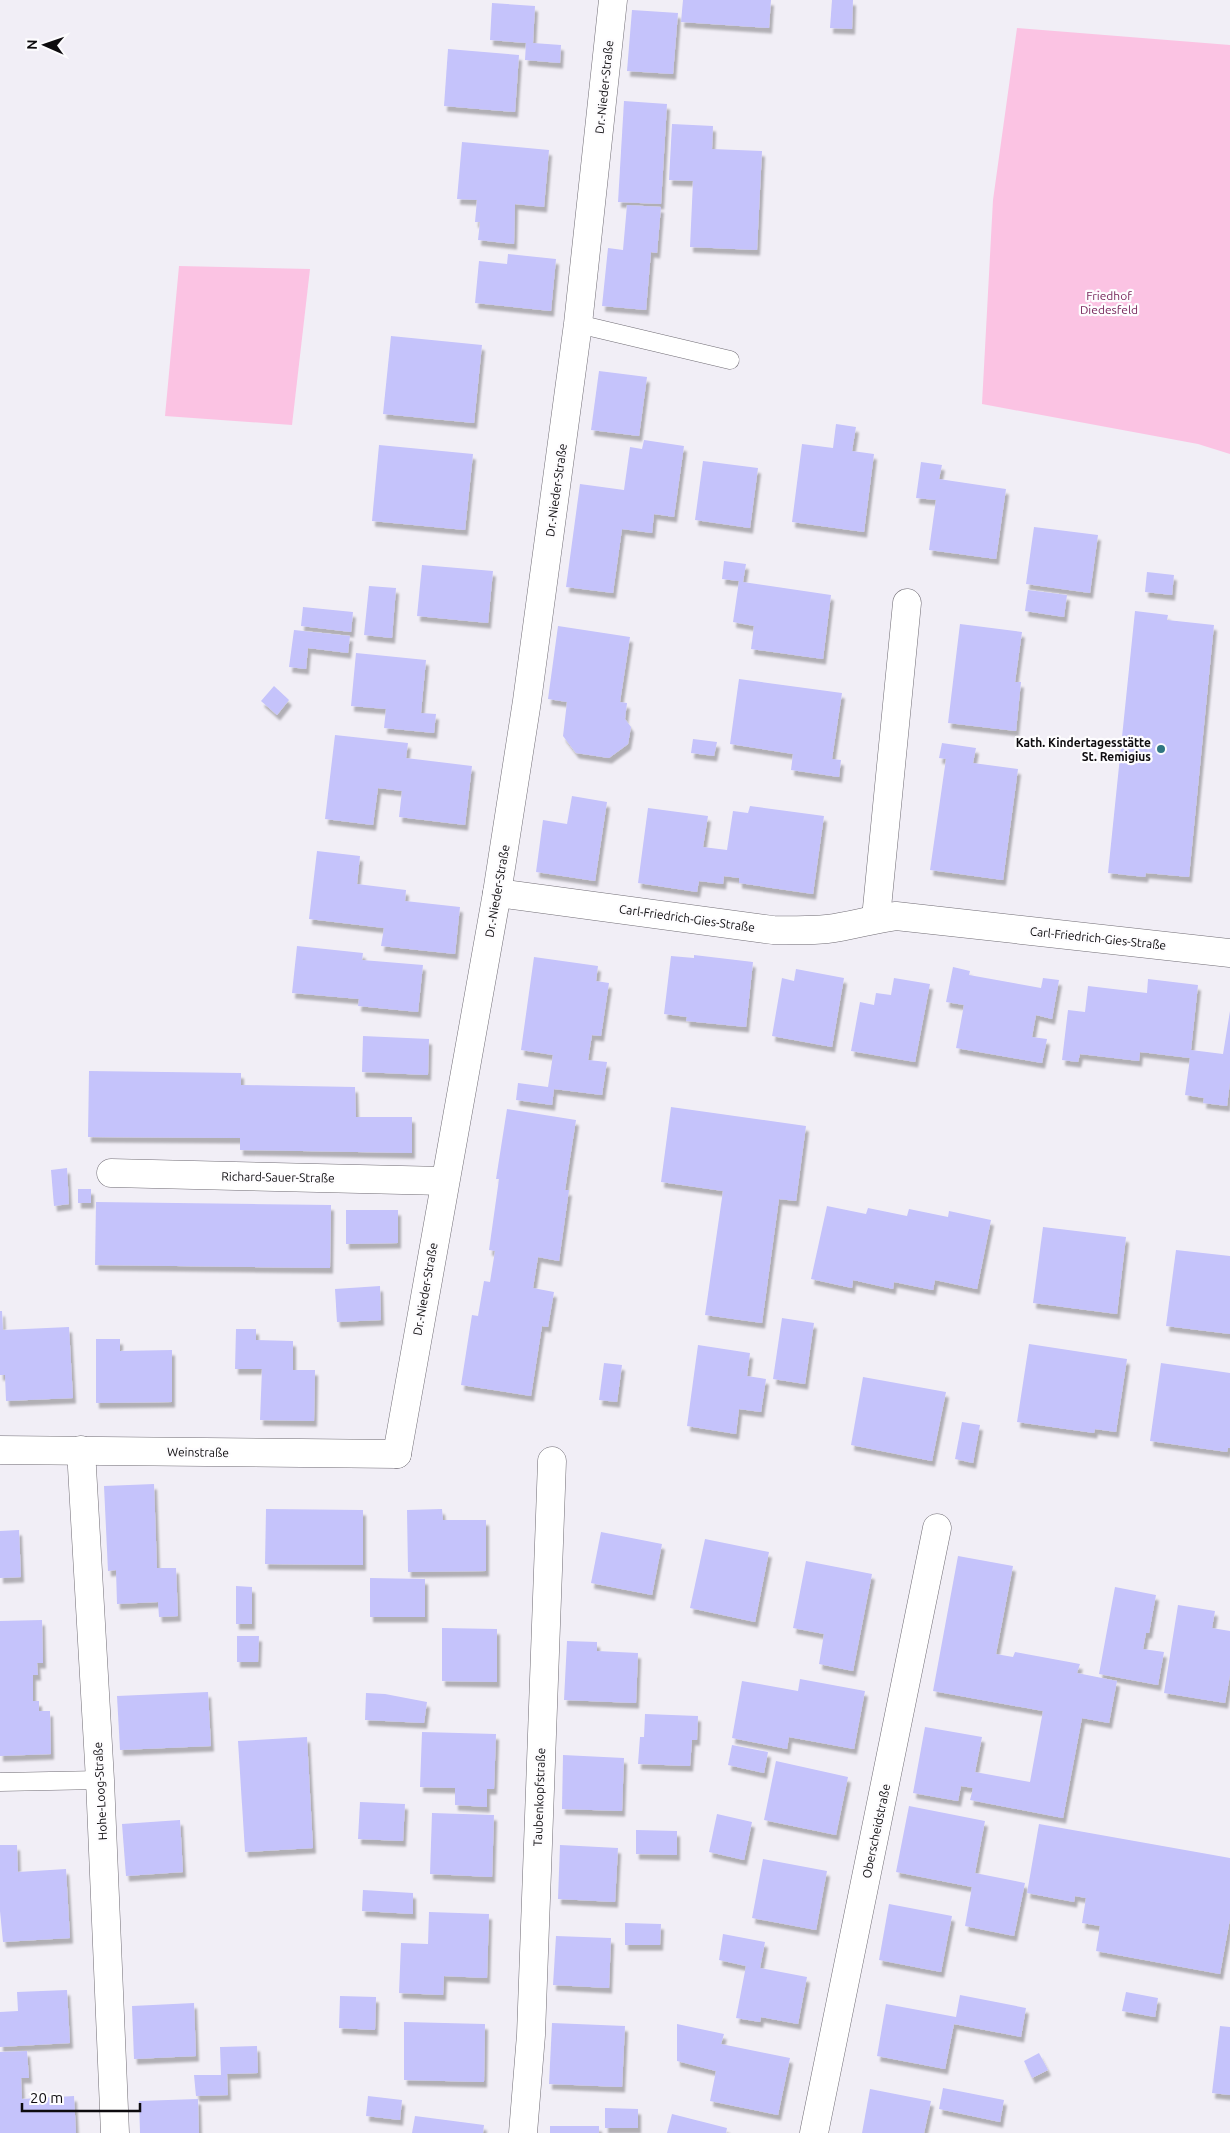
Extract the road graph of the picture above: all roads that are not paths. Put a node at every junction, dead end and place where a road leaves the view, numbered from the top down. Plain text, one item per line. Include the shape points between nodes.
1 (614, 0) edge
2 (578, 324) junction
3 (730, 360) dead end
4 (907, 603) dead end
5 (497, 893) junction
6 (876, 918) junction
7 (1230, 953) edge
8 (111, 1173) dead end
9 (444, 1181) junction
10 (0, 1450) edge
11 (81, 1450) junction
12 (397, 1454) joint
13 (552, 1461) dead end
14 (937, 1528) dead end
15 (100, 1780) junction
16 (0, 1782) edge
17 (115, 2133) edge
18 (524, 2133) edge
19 (814, 2133) edge

1 - 2 street, Dr.-Nieder-Straße
2 - 3 lane
2 - 5 street, Dr.-Nieder-Straße via 527,701
4 - 6 street
5 - 6 street, Carl-Friedrich-Gies-Straße via 773,930 830,929
5 - 9 street, Dr.-Nieder-Straße
6 - 7 street, Carl-Friedrich-Gies-Straße via 896,916
8 - 9 street, Richard-Sauer-Straße
9 - 12 street, Dr.-Nieder-Straße
10 - 11 street, Weinstraße
11 - 12 street, Weinstraße
11 - 15 street, Hohe-Loog-Straße
13 - 18 street, Taubenkopfstraße via 531,2035
14 - 19 street, Oberscheidstraße
15 - 16 lane
15 - 17 street, Hohe-Loog-Straße

